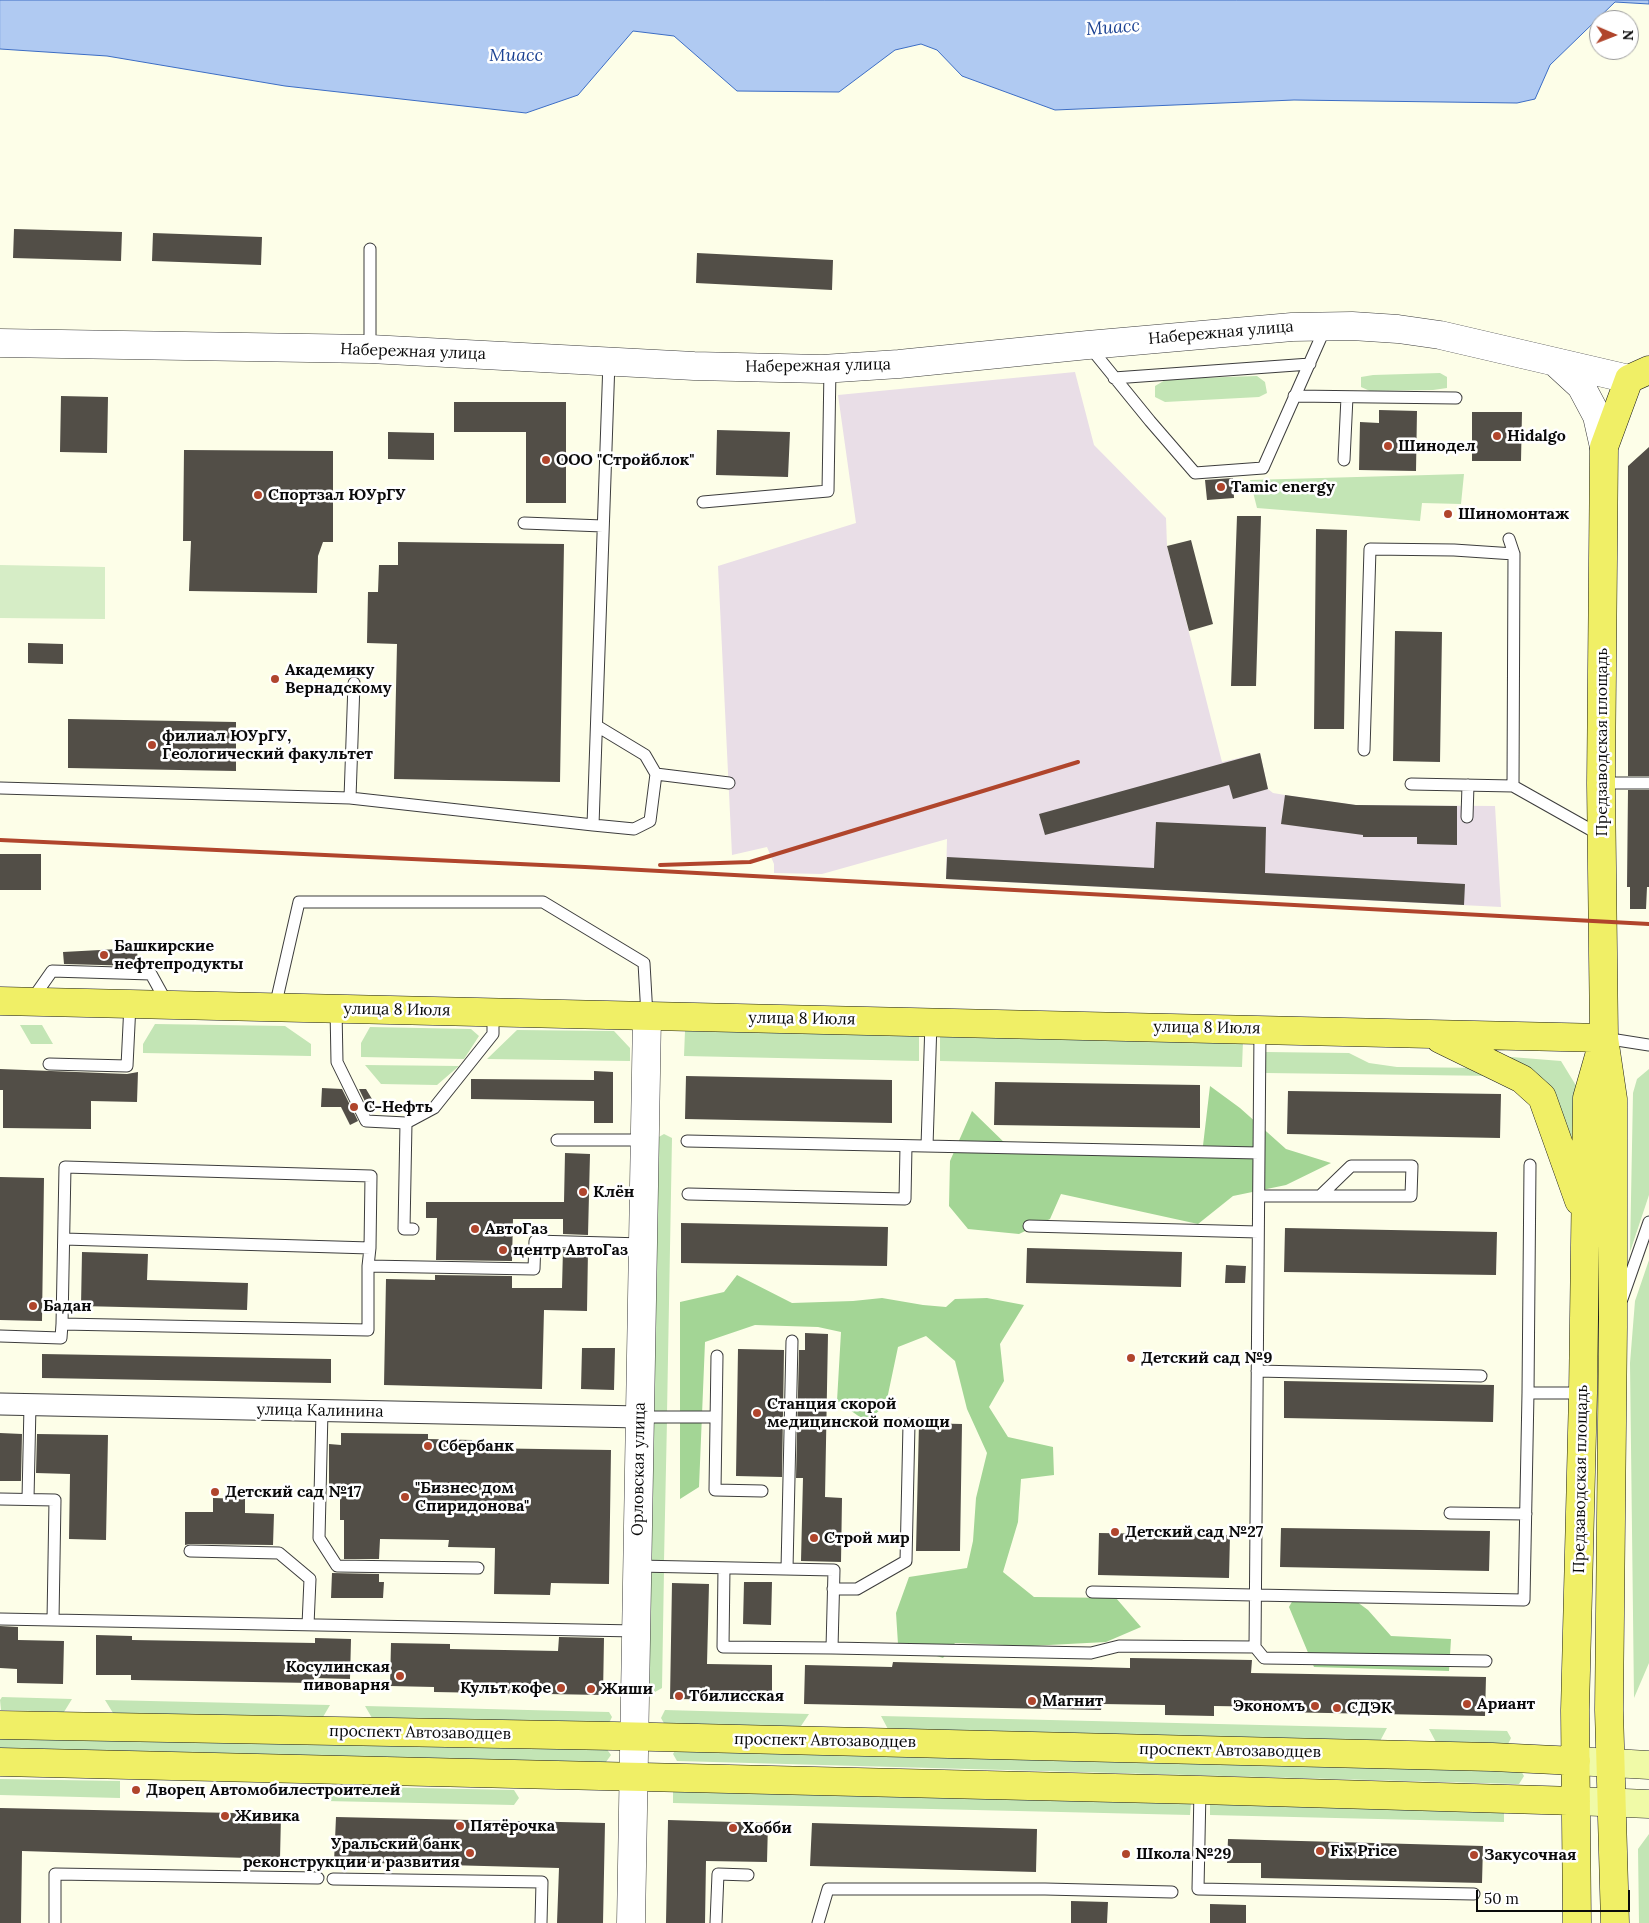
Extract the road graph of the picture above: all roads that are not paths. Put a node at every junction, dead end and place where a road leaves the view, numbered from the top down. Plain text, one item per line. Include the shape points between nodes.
1 (370, 250) dead end
2 (1326, 325) junction
3 (0, 343) edge
4 (1088, 344) junction
5 (370, 349) junction
6 (608, 361) junction
7 (1556, 363) junction
8 (1310, 364) junction
9 (830, 368) junction
10 (1639, 375) edge
11 (1114, 378) junction
12 (1294, 396) junction
13 (1347, 397) junction
14 (1456, 398) dead end
15 (1604, 447) junction
16 (1344, 460) dead end
17 (703, 502) dead end
18 (524, 523) dead end
19 (603, 526) junction
20 (1509, 539) dead end
21 (1514, 554) junction
22 (354, 683) dead end
23 (597, 726) junction
24 (1364, 750) dead end
25 (656, 774) junction
26 (729, 783) dead end
27 (1601, 783) junction
28 (1649, 783) edge
29 (1411, 784) dead end
30 (1468, 785) junction
31 (1513, 786) junction
32 (0, 788) edge
33 (350, 798) junction
34 (1467, 817) dead end
35 (593, 825) junction
36 (1601, 836) junction
37 (0, 1001) edge
38 (30, 1002) junction
39 (130, 1004) junction
40 (168, 1005) junction
41 (275, 1007) junction
42 (336, 1009) junction
43 (493, 1012) junction
44 (647, 1016) junction
45 (931, 1022) junction
46 (1260, 1030) junction
47 (1429, 1034) junction
48 (1604, 1038) junction
49 (1649, 1045) edge
50 (49, 1064) dead end
51 (406, 1123) junction
52 (557, 1140) dead end
53 (645, 1140) junction
54 (687, 1141) dead end
55 (906, 1146) junction
56 (928, 1146) junction
57 (1259, 1153) junction
58 (1530, 1165) dead end
59 (688, 1194) dead end
60 (1259, 1196) junction
61 (1320, 1196) junction
62 (1585, 1221) junction
63 (1649, 1222) edge
64 (1028, 1226) dead end
65 (413, 1229) dead end
66 (1258, 1232) junction
67 (64, 1239) junction
68 (643, 1244) junction
69 (370, 1248) junction
70 (368, 1266) junction
71 (62, 1324) junction
72 (1613, 1327) junction
73 (0, 1336) edge
74 (792, 1341) dead end
75 (717, 1356) dead end
76 (1257, 1371) junction
77 (1481, 1376) dead end
78 (1528, 1393) junction
79 (1583, 1394) junction
80 (0, 1404) edge
81 (30, 1405) junction
82 (322, 1411) junction
83 (640, 1417) junction
84 (716, 1417) junction
85 (909, 1424) dead end
86 (762, 1491) dead end
87 (0, 1499) edge
88 (28, 1499) junction
89 (1450, 1513) dead end
90 (1526, 1514) junction
91 (190, 1551) dead end
92 (637, 1566) junction
93 (478, 1568) dead end
94 (724, 1568) junction
95 (787, 1569) junction
96 (833, 1589) junction
97 (1092, 1592) dead end
98 (1255, 1595) junction
99 (0, 1620) edge
100 (53, 1620) junction
101 (308, 1625) junction
102 (636, 1631) junction
103 (1255, 1647) junction
104 (832, 1648) junction
105 (1486, 1660) dead end
106 (0, 1725) edge
107 (634, 1737) junction
108 (1576, 1761) junction
109 (0, 1762) edge
110 (1610, 1763) junction
111 (1649, 1765) edge
112 (633, 1776) junction
113 (1200, 1790) junction
114 (1576, 1801) junction
115 (1611, 1802) junction
116 (1649, 1804) edge
117 (748, 1875) dead end
118 (318, 1878) dead end
119 (333, 1879) dead end
120 (1172, 1892) dead end
121 (1474, 1894) dead end
122 (55, 1923) edge
123 (541, 1923) edge
124 (631, 1923) edge
125 (716, 1923) edge
126 (818, 1923) edge
127 (1577, 1923) edge
128 (1615, 1923) edge

1 - 5 lane
2 - 4 street, Набережная улица
2 - 7 street, Набережная улица via 1440,335
2 - 8 lane
3 - 5 street, Набережная улица
4 - 9 street, Набережная улица
4 - 11 lane
5 - 6 street, Набережная улица
6 - 9 street, Набережная улица
6 - 19 lane
7 - 10 street, Набережная улица
7 - 15 street via 1581,386 1597,416
8 - 11 lane
8 - 12 lane
9 - 17 lane via 828,490
10 - 15 main road, Предзаводская площадь
11 - 12 lane via 1195,473 1263,468
12 - 13 lane
13 - 14 lane
13 - 16 lane
15 - 27 main road, Предзаводская площадь
18 - 19 lane
19 - 23 lane
20 - 21 lane
21 - 24 lane via 1370,549
21 - 31 lane
22 - 33 lane
23 - 25 lane via 645,755
23 - 35 lane
25 - 26 lane
25 - 35 lane via 650,821 634,829
27 - 28 lane
27 - 36 main road, Предзаводская площадь
29 - 30 lane
30 - 31 lane
30 - 34 lane
31 - 36 lane
32 - 33 lane
33 - 35 lane
36 - 48 main road, Предзаводская площадь
37 - 38 main road, улица 8 Июля
38 - 39 main road, улица 8 Июля
38 - 40 lane via 52,971 151,974
39 - 40 main road, улица 8 Июля
39 - 50 lane via 127,1066
40 - 41 main road, улица 8 Июля
41 - 42 main road, улица 8 Июля
41 - 44 lane via 299,902 543,902 644,963
42 - 43 main road, улица 8 Июля
42 - 51 lane via 337,1062 366,1121
43 - 44 main road, улица 8 Июля
43 - 51 lane via 493,1034 434,1108
44 - 45 main road, улица 8 Июля
44 - 53 street, Орловская улица
45 - 46 main road, улица 8 Июля
45 - 56 lane
46 - 47 main road, улица 8 Июля
46 - 57 lane
47 - 48 main road, улица 8 Июля
47 - 62 main road via 1522,1079 1542,1097
48 - 49 lane
48 - 62 main road, Предзаводская площадь via 1588,1098
48 - 72 main road, Предзаводская площадь via 1613,1099
51 - 65 lane via 404,1229
52 - 53 lane
53 - 68 street, Орловская улица
54 - 55 lane
55 - 56 lane
55 - 59 lane via 905,1198
56 - 57 lane
57 - 60 lane
58 - 78 lane
60 - 61 lane
60 - 66 lane
61 - 61 lane via 1411,1196 1412,1166 1351,1166
62 - 79 main road, Предзаводская площадь
63 - 72 lane
64 - 66 lane
66 - 76 lane
67 - 69 lane
67 - 69 lane via 65,1167 361,1175 371,1176
67 - 71 lane
68 - 70 lane via 535,1241 534,1268
68 - 83 street, Орловская улица
69 - 70 lane
70 - 71 lane via 368,1330
71 - 73 lane via 62,1338
72 - 110 main road, Предзаводская площадь
74 - 95 lane
75 - 84 lane
76 - 77 lane
76 - 98 lane
78 - 79 lane
78 - 90 lane
79 - 108 main road, Предзаводская площадь
80 - 81 street, улица Калинина
81 - 82 street, улица Калинина
81 - 88 lane
82 - 83 street, улица Калинина
82 - 93 lane via 319,1538 337,1566
83 - 84 lane
83 - 92 street, Орловская улица
84 - 86 lane via 714,1490
85 - 96 lane via 906,1561 857,1589
87 - 88 lane
88 - 100 lane via 55,1500
89 - 90 lane
90 - 98 lane via 1524,1600
91 - 101 lane via 279,1553 310,1579
92 - 94 lane
92 - 102 street, Орловская улица
94 - 95 lane
94 - 104 lane via 723,1647
95 - 96 lane via 834,1570
96 - 104 lane
97 - 98 lane
98 - 103 lane
99 - 100 lane
100 - 101 lane
101 - 102 lane
102 - 107 street, Орловская улица
103 - 104 lane via 1118,1646 1091,1653
103 - 105 lane via 1264,1658
106 - 107 main road, проспект Автозаводцев
107 - 108 main road, проспект Автозаводцев
107 - 112 street, Орловская улица
108 - 110 main road, проспект Автозаводцев
108 - 114 main road, Предзаводская площадь
109 - 112 main road
110 - 111 main road, проспект Автозаводцев
110 - 115 main road
112 - 113 main road
112 - 124 street, Орловская улица
113 - 114 main road
113 - 121 lane via 1198,1889
114 - 115 main road
114 - 127 main road, Предзаводская площадь
115 - 116 main road
115 - 128 main road
117 - 125 lane via 718,1874
118 - 122 lane via 56,1874
119 - 123 lane via 542,1882
120 - 126 lane via 828,1889

